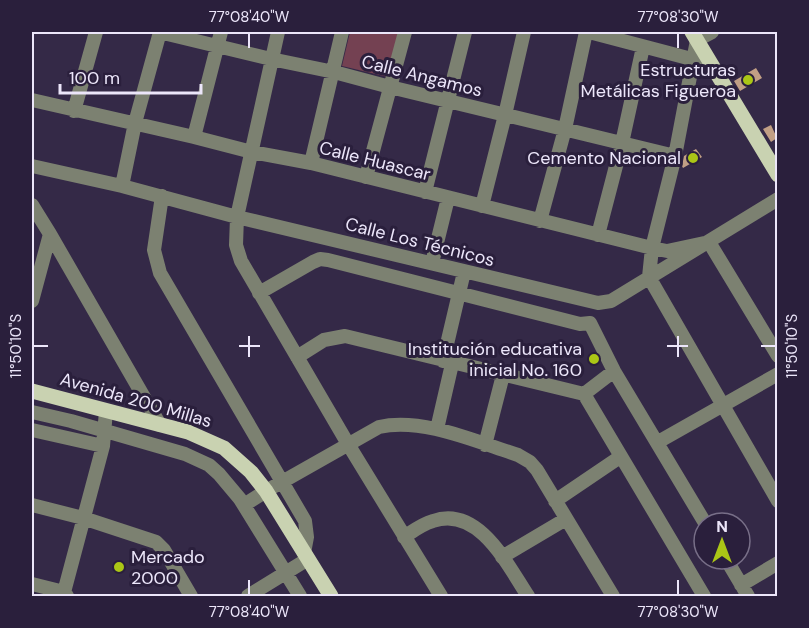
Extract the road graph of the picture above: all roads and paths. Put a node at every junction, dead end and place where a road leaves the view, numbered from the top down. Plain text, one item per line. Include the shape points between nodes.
1 (96, 32) edge
2 (160, 32) edge
3 (221, 32) edge
4 (278, 32) edge
5 (342, 32) edge
6 (405, 32) edge
7 (465, 32) edge
8 (524, 32) edge
9 (588, 32) edge
10 (712, 32) edge
11 (694, 36) edge
12 (217, 46) junction
13 (643, 47) junction
14 (271, 59) junction
15 (694, 60) junction
16 (711, 64) junction
17 (334, 72) junction
18 (390, 87) junction
19 (32, 100) edge
20 (447, 101) junction
21 (74, 111) junction
22 (505, 115) junction
23 (135, 123) junction
24 (565, 129) junction
25 (194, 137) junction
26 (622, 143) junction
27 (252, 152) junction
28 (675, 156) junction
29 (311, 164) junction
30 (32, 166) edge
31 (777, 174) edge
32 (366, 177) junction
33 (122, 186) junction
34 (425, 192) junction
35 (162, 196) junction
36 (448, 198) junction
37 (777, 199) edge
38 (32, 205) edge
39 (482, 206) junction
40 (237, 217) junction
41 (540, 221) junction
42 (50, 234) junction
43 (598, 235) junction
44 (709, 242) junction
45 (652, 248) junction
46 (432, 263) junction
47 (464, 272) junction
48 (649, 277) junction
49 (260, 293) junction
50 (459, 294) junction
51 (32, 301) edge
52 (598, 303) junction
53 (590, 323) junction
54 (777, 356) edge
55 (297, 357) junction
56 (447, 362) junction
57 (614, 371) junction
58 (777, 374) edge
59 (503, 375) junction
60 (32, 391) edge
61 (584, 394) junction
62 (724, 406) junction
63 (106, 411) junction
64 (32, 412) edge
65 (160, 425) junction
66 (437, 429) junction
67 (32, 430) edge
68 (105, 431) junction
69 (188, 432) junction
70 (658, 442) junction
71 (348, 444) junction
72 (485, 445) junction
73 (103, 446) junction
74 (620, 458) junction
75 (202, 461) junction
76 (282, 483) junction
77 (266, 491) junction
78 (555, 501) junction
79 (777, 501) edge
80 (32, 505) edge
81 (244, 506) junction
82 (698, 511) edge
83 (83, 518) junction
84 (566, 519) junction
85 (404, 537) junction
86 (306, 556) junction
87 (502, 557) junction
88 (777, 563) edge
89 (733, 571) edge
90 (286, 573) junction
91 (32, 584) edge
92 (744, 591) edge
93 (64, 595) edge
94 (191, 597) edge
95 (248, 597) edge
96 (300, 597) edge
97 (330, 597) edge
98 (441, 597) edge
99 (528, 597) edge
100 (613, 597) edge
101 (704, 597) edge

1 - 21 street
2 - 12 street, Calle Angamos
2 - 23 street
3 - 12 street
4 - 14 street
5 - 17 street
6 - 18 street
7 - 20 street
8 - 22 street
9 - 13 street
9 - 24 street
10 - 11 street
11 - 15 street
11 - 16 main road
12 - 14 street, Calle Angamos
12 - 25 street
13 - 15 street
13 - 26 street
14 - 17 street, Calle Angamos
14 - 27 street
15 - 16 street
15 - 28 street
16 - 31 main road
17 - 18 street, Calle Angamos
17 - 29 street
18 - 20 street, Calle Angamos
18 - 32 street
19 - 21 street, Calle Huascar
20 - 22 street, Calle Angamos
20 - 34 street
21 - 23 street, Calle Huascar
22 - 24 street, Calle Angamos
22 - 39 street
23 - 25 street, Calle Huascar
23 - 33 street
24 - 26 street, Calle Angamos
24 - 41 street
25 - 27 street, Calle Huascar
26 - 28 street, Calle Angamos
26 - 43 street
27 - 29 street, Calle Huascar
27 - 40 street
28 - 45 street
29 - 32 street, Calle Huascar
30 - 33 street, Calle Los Técnicos
32 - 34 street, Calle Huascar
33 - 35 street, Calle Los Técnicos
34 - 36 street, Calle Huascar
35 - 40 street, Calle Los Técnicos
35 - 76 street via 154,250 160,273
36 - 39 street, Calle Huascar
36 - 46 street
37 - 44 street
38 - 42 street
39 - 41 street, Calle Huascar
40 - 46 street, Calle Los Técnicos
40 - 49 street via 236,245
41 - 43 street, Calle Huascar
42 - 51 street
42 - 65 street
43 - 45 street, Calle Huascar
44 - 45 street, Calle Huascar via 667,251
44 - 48 street
44 - 54 street
45 - 48 street
46 - 47 street, Calle Los Técnicos
47 - 50 street
47 - 52 street, Calle Los Técnicos
48 - 52 street via 611,301
48 - 62 street
49 - 50 street via 320,259
49 - 55 street
50 - 53 street via 580,324
50 - 56 street
52 - 53 street via 596,318
53 - 57 street
55 - 56 street via 324,340 345,336
55 - 71 street
56 - 59 street
56 - 66 street
57 - 61 street
57 - 70 street
58 - 62 street
59 - 61 street
59 - 72 street
60 - 63 main road, Avenida 200 Millas
61 - 74 street
62 - 70 street
62 - 79 street
63 - 65 main road, Avenida 200 Millas
63 - 68 street
64 - 68 street
65 - 69 main road, Avenida 200 Millas
66 - 71 street via 390,424
66 - 72 street
67 - 73 street
68 - 73 street
68 - 75 street
69 - 75 street
69 - 77 main road, Avenida 200 Millas via 213,441 237,457
70 - 82 street
71 - 76 street
71 - 85 street
72 - 78 street via 530,462
73 - 83 street
74 - 78 street
74 - 101 street
75 - 81 street via 219,474
76 - 77 street
76 - 86 street via 305,521
77 - 81 street
77 - 86 main road, Avenida 200 Millas
78 - 84 street
80 - 83 street
81 - 90 street
83 - 93 street
83 - 94 street via 156,542
84 - 87 street
84 - 100 street
85 - 87 street via 434,520 466,522 476,526
85 - 98 street
86 - 90 street
86 - 97 main road, Avenida 200 Millas
87 - 99 street
88 - 92 street
89 - 92 street
90 - 95 street
90 - 96 street
91 - 93 street

